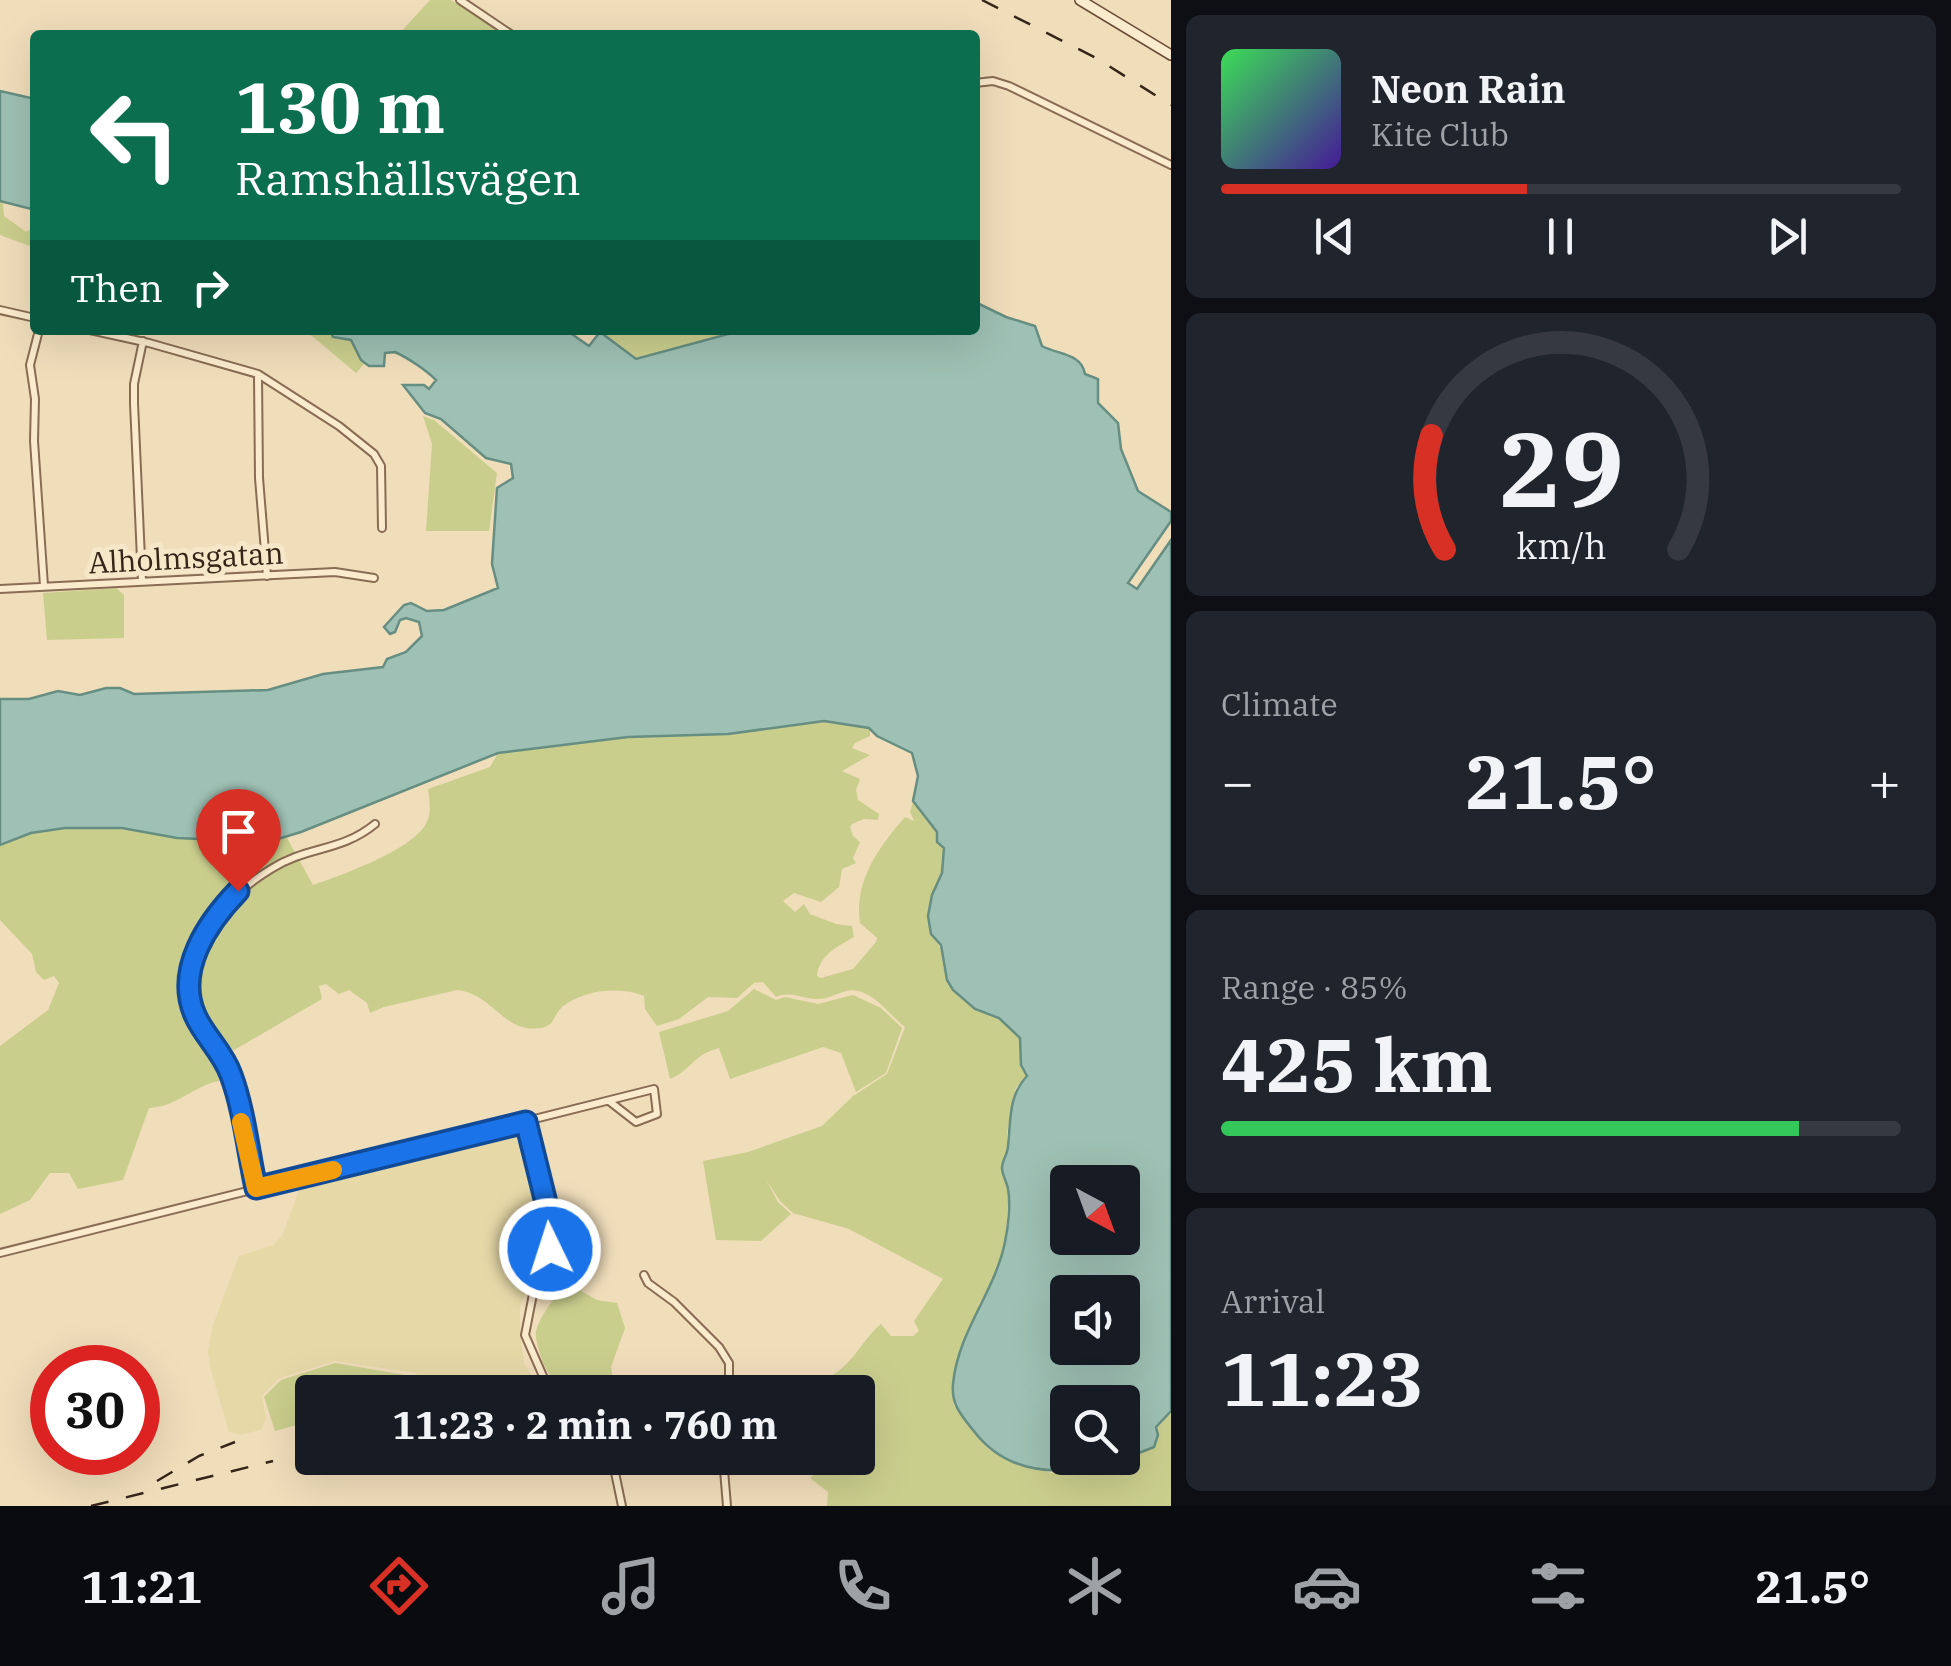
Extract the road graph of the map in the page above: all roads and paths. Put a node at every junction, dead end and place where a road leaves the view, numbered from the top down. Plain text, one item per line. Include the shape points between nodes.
1 (460, 0) edge
2 (1080, 0) edge
3 (505, 30) edge
4 (1171, 54) edge
5 (980, 82) edge
6 (1171, 165) edge
7 (0, 310) edge
8 (30, 317) edge
9 (38, 335) edge
10 (114, 335) edge
11 (142, 341) junction
12 (258, 374) junction
13 (382, 528) dead end
14 (268, 576) junction
15 (374, 578) dead end
16 (142, 580) junction
17 (44, 586) junction
18 (0, 589) edge
19 (375, 824) dead end
20 (610, 1101) junction
21 (526, 1122) junction
22 (256, 1188) junction
23 (0, 1252) edge
24 (644, 1275) dead end
25 (543, 1375) edge
26 (729, 1375) edge
27 (616, 1475) edge
28 (725, 1475) edge
29 (622, 1506) edge
30 (727, 1506) edge

1 - 3 street
2 - 4 street
5 - 6 street via 1008,86
7 - 8 street
9 - 17 street via 30,365
10 - 11 street
11 - 12 street
11 - 16 street via 134,403
12 - 13 street via 374,454 381,466
12 - 14 street
14 - 15 street, Alholmsgatan via 335,572
14 - 16 street, Alholmsgatan
16 - 17 street, Alholmsgatan
17 - 18 street, Alholmsgatan
19 - 22 street via 344,845 300,853 238,891 191,962 193,1012 231,1074
20 - 20 street via 654,1089 657,1114 636,1122
20 - 21 street
21 - 22 street
21 - 25 street via 552,1227 525,1335
22 - 23 street
24 - 26 street via 719,1347
27 - 29 street
28 - 30 street

